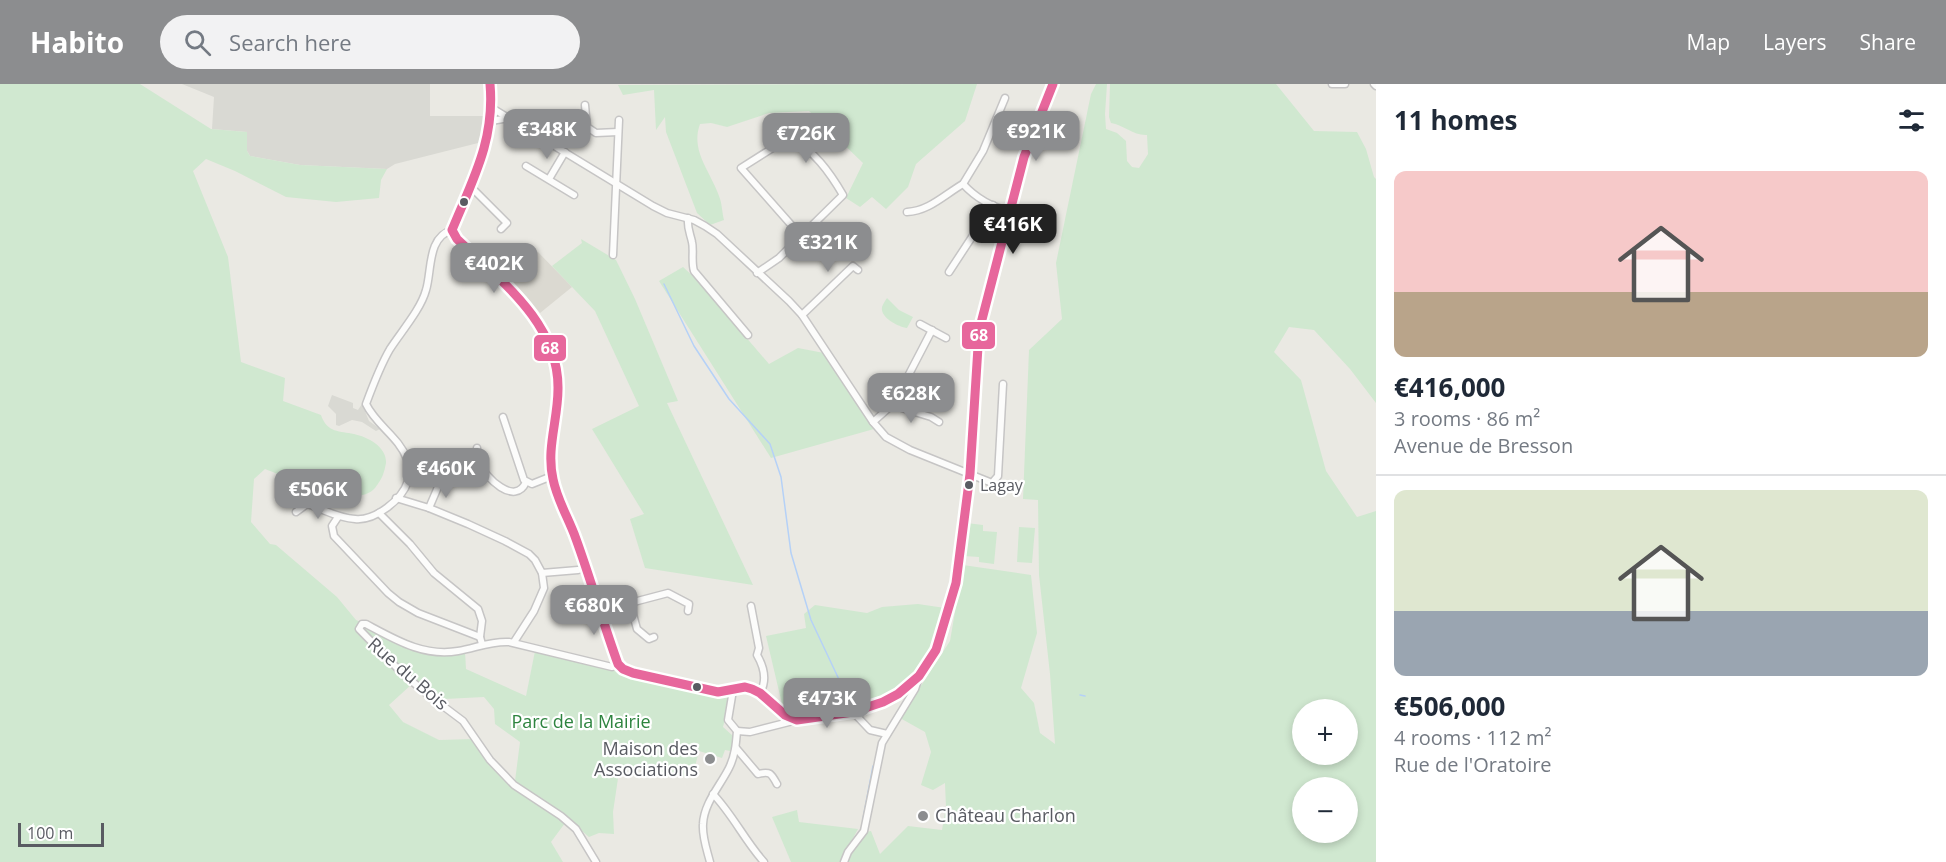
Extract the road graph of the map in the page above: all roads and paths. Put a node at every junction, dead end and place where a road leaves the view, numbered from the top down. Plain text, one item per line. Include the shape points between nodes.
1 (489, 84) edge
2 (1332, 84) edge
3 (1345, 84) edge
4 (1050, 85) edge
5 (1005, 98) dead end
6 (585, 105) dead end
7 (492, 108) junction
8 (509, 118) junction
9 (619, 120) dead end
10 (491, 121) junction
11 (618, 132) junction
12 (565, 152) junction
13 (526, 166) dead end
14 (549, 179) junction
15 (616, 183) junction
16 (963, 184) junction
17 (470, 186) junction
18 (574, 195) dead end
19 (993, 205) junction
20 (1010, 211) junction
21 (907, 212) dead end
22 (688, 218) junction
23 (501, 229) dead end
24 (452, 231) junction
25 (801, 236) junction
26 (613, 255) dead end
27 (858, 270) dead end
28 (949, 272) dead end
29 (757, 273) junction
30 (802, 315) junction
31 (920, 324) dead end
32 (932, 330) junction
33 (748, 335) dead end
34 (946, 338) dead end
35 (1003, 384) dead end
36 (892, 405) junction
37 (503, 417) dead end
38 (873, 422) junction
39 (939, 422) dead end
40 (477, 448) dead end
41 (970, 474) junction
42 (552, 476) junction
43 (441, 480) dead end
44 (526, 482) junction
45 (396, 498) junction
46 (429, 508) junction
47 (296, 512) dead end
48 (379, 513) junction
49 (338, 517) junction
50 (578, 570) dead end
51 (543, 573) junction
52 (630, 603) junction
53 (751, 606) dead end
54 (598, 609) junction
55 (688, 610) dead end
56 (654, 637) dead end
57 (481, 640) junction
58 (514, 642) junction
59 (618, 664) junction
60 (919, 676) junction
61 (733, 690) junction
62 (760, 693) junction
63 (853, 712) junction
64 (797, 720) junction
65 (737, 731) junction
66 (887, 734) junction
67 (736, 747) junction
68 (777, 784) dead end
69 (713, 794) junction
70 (596, 862) edge
71 (710, 862) edge
72 (764, 862) edge
73 (844, 862) edge

1 - 7 street
2 - 3 street
4 - 20 street
5 - 16 street via 983,151
6 - 11 street via 587,127 596,133
7 - 8 street
7 - 10 street
8 - 10 street
8 - 12 street
9 - 11 street
10 - 17 street via 481,162
11 - 15 street
12 - 14 street
12 - 15 street
13 - 14 street
14 - 18 street
15 - 22 street via 653,206
15 - 26 street
16 - 19 street via 972,194
16 - 21 street via 928,207
17 - 23 street via 507,223
17 - 24 street
19 - 20 street
19 - 28 street
20 - 41 street via 978,331
22 - 29 street via 717,234
22 - 33 street via 694,271
24 - 42 street via 529,312 553,353 558,389 550,457
24 - 45 street via 446,232 434,248 423,300 389,352 366,404 406,457 409,480
25 - 25 street via 741,168 790,137 815,155 843,195
25 - 29 street
27 - 30 street via 853,266
29 - 30 street
30 - 38 street
31 - 32 street
32 - 34 street
32 - 36 street via 906,380 894,392
35 - 41 street via 998,476 992,483
36 - 38 street
36 - 39 street
37 - 44 street
38 - 41 street via 886,437 910,450
40 - 44 street via 480,466 506,491 514,492
41 - 60 street via 954,597 936,650
42 - 44 street via 532,484
42 - 54 street
43 - 46 street
45 - 46 street
45 - 48 street
46 - 51 street via 529,554
47 - 49 street via 307,504
48 - 49 street via 357,520
48 - 57 street via 434,573 478,609
49 - 57 street via 332,526 334,536 393,598 418,614
50 - 51 street
51 - 58 street via 541,597
52 - 54 street
52 - 55 street via 668,593 688,604
52 - 56 street via 637,629 649,639
53 - 62 street via 765,685
54 - 59 street
57 - 58 street, Rue du Bois
57 - 70 street, Rue du Bois via 451,652 426,651 394,640 366,624 359,629 400,672 464,720 490,760 514,784 576,829
58 - 59 street, Rue du Bois via 612,667
59 - 61 street via 633,673 718,692
60 - 63 street via 890,698
60 - 66 street
61 - 62 street via 745,687
61 - 65 street via 728,720
62 - 64 street via 785,715
63 - 64 street
63 - 66 street via 870,730
64 - 65 street via 750,732
65 - 67 street
66 - 73 street via 864,831
67 - 68 street via 758,774 768,771
67 - 69 street
69 - 71 street via 703,821
69 - 72 street

